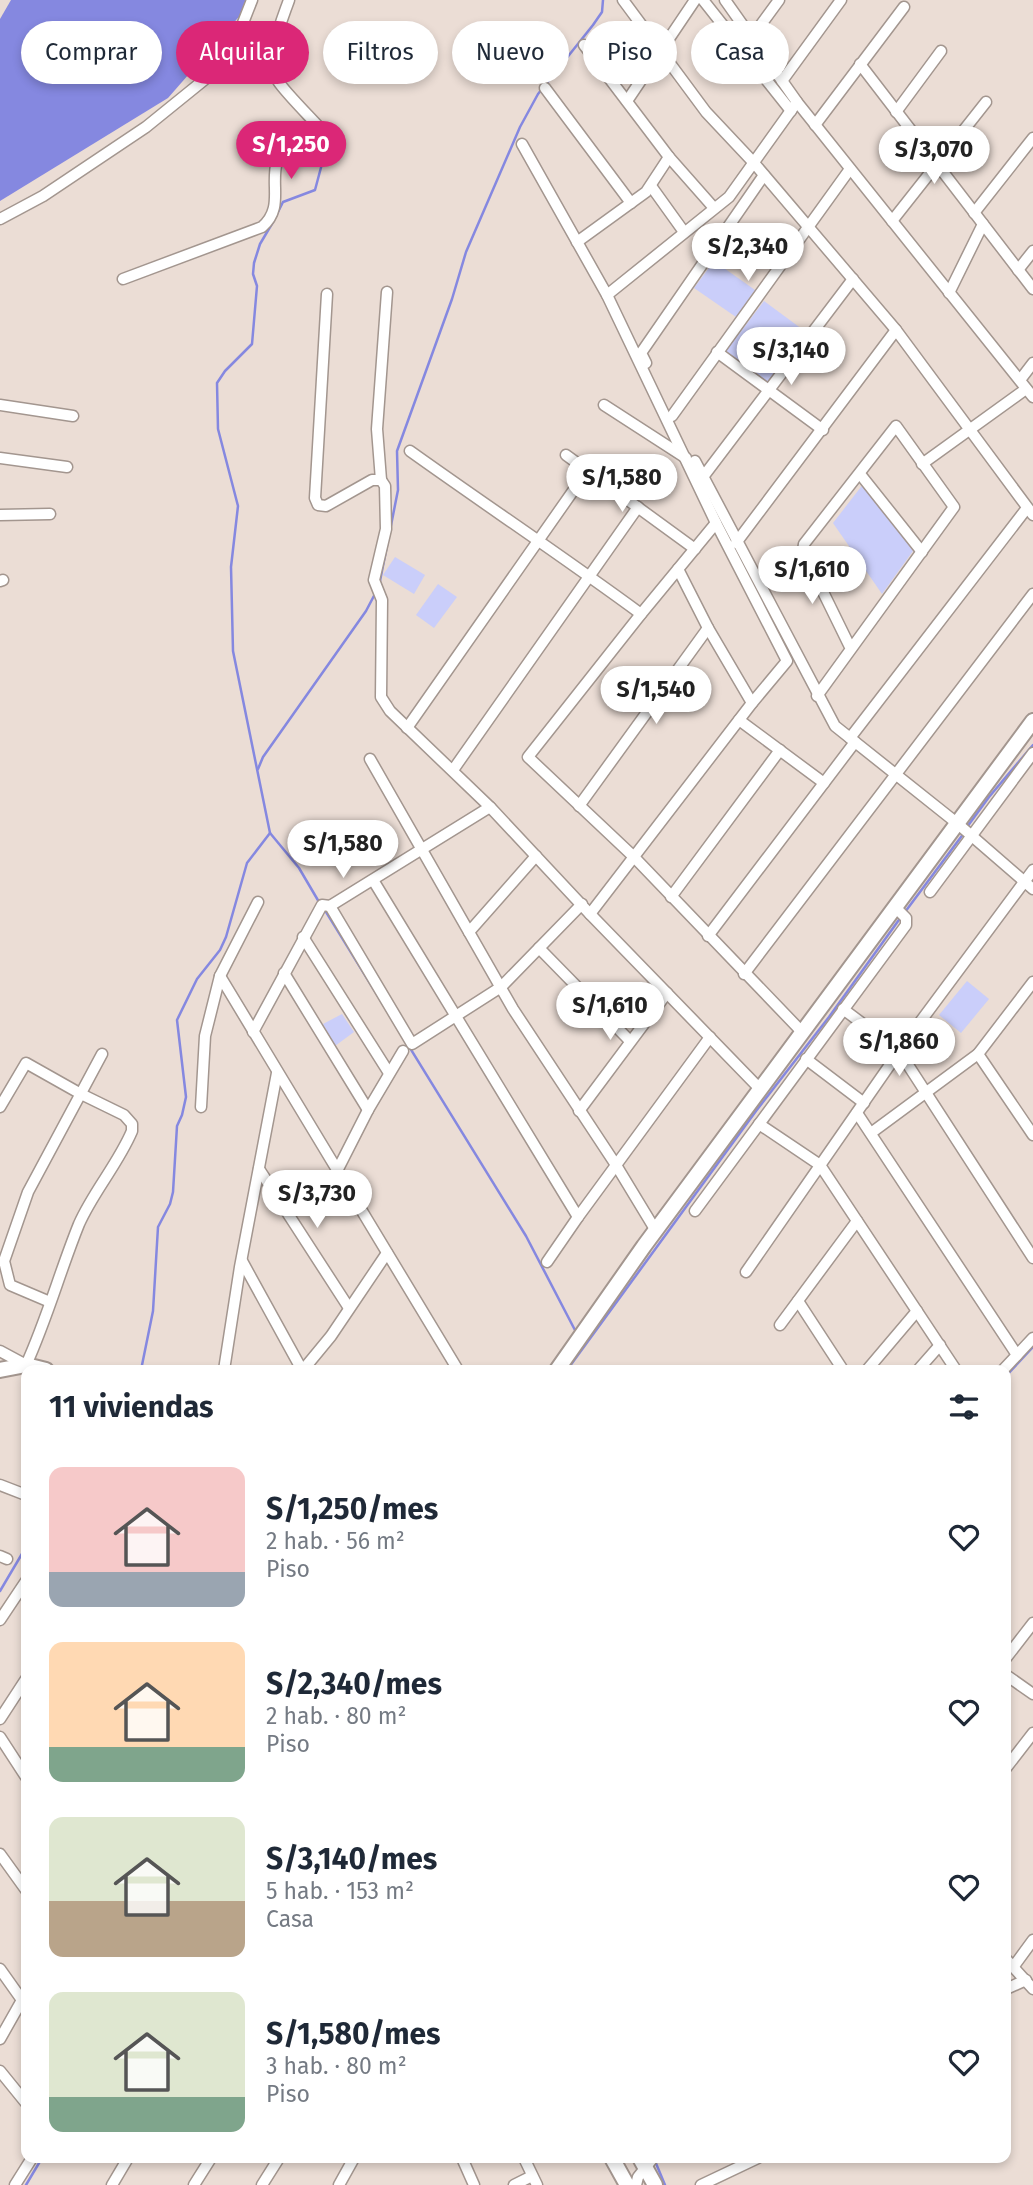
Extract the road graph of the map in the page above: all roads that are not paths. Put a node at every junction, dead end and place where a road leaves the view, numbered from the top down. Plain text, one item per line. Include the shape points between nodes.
1 (252, 0) edge
2 (289, 0) edge
3 (623, 0) edge
4 (695, 0) edge
5 (703, 0) edge
6 (725, 0) edge
7 (779, 0) edge
8 (841, 0) edge
9 (904, 7) dead end
10 (639, 21) edge
11 (740, 21) edge
12 (764, 21) edge
13 (677, 26) edge
14 (942, 51) dead end
15 (860, 64) junction
16 (789, 71) edge
17 (677, 73) edge
18 (613, 84) edge
19 (637, 84) edge
20 (783, 84) edge
21 (545, 88) dead end
22 (626, 101) junction
23 (986, 102) dead end
24 (794, 106) junction
25 (896, 112) junction
26 (815, 125) junction
27 (1033, 138) edge
28 (522, 144) dead end
29 (669, 157) junction
30 (754, 163) junction
31 (937, 164) junction
32 (850, 169) junction
33 (764, 175) junction
34 (651, 186) junction
35 (631, 203) junction
36 (714, 208) junction
37 (974, 213) junction
38 (0, 219) edge
39 (892, 221) junction
40 (982, 224) junction
41 (808, 226) junction
42 (684, 232) junction
43 (577, 242) junction
44 (1033, 251) edge
45 (1018, 270) junction
46 (123, 279) dead end
47 (853, 279) junction
48 (1033, 289) edge
49 (387, 292) dead end
50 (949, 293) junction
51 (327, 294) dead end
52 (607, 295) junction
53 (896, 330) junction
54 (718, 352) junction
55 (1033, 363) edge
56 (1026, 389) edge
57 (769, 391) junction
58 (0, 405) edge
59 (604, 405) dead end
60 (73, 416) dead end
61 (671, 416) junction
62 (823, 430) junction
63 (970, 430) junction
64 (410, 451) dead end
65 (566, 455) dead end
66 (0, 458) edge
67 (686, 458) junction
68 (922, 464) junction
69 (67, 467) dead end
70 (587, 471) junction
71 (860, 474) junction
72 (703, 477) junction
73 (382, 480) junction
74 (638, 507) junction
75 (1030, 512) edge
76 (50, 514) dead end
77 (0, 515) edge
78 (716, 523) junction
79 (538, 542) junction
80 (736, 543) junction
81 (695, 549) junction
82 (922, 552) junction
83 (678, 569) junction
84 (589, 576) junction
85 (1033, 594) edge
86 (641, 614) junction
87 (708, 628) junction
88 (851, 649) junction
89 (817, 696) junction
90 (752, 703) junction
91 (739, 720) junction
92 (1033, 721) edge
93 (407, 728) junction
94 (852, 740) junction
95 (780, 750) junction
96 (1033, 753) edge
97 (370, 759) dead end
98 (453, 770) junction
99 (895, 774) junction
100 (824, 783) junction
101 (579, 806) junction
102 (490, 807) junction
103 (958, 824) junction
104 (971, 835) junction
105 (422, 849) junction
106 (536, 856) junction
107 (634, 858) junction
108 (1033, 870) edge
109 (373, 880) junction
110 (1024, 881) junction
111 (1033, 889) edge
112 (930, 892) dead end
113 (671, 897) junction
114 (258, 902) dead end
115 (582, 904) junction
116 (330, 906) junction
117 (895, 908) junction
118 (590, 914) junction
119 (469, 932) junction
120 (708, 936) junction
121 (303, 937) junction
122 (539, 948) junction
123 (284, 974) junction
124 (744, 974) junction
125 (220, 976) junction
126 (1033, 982) edge
127 (500, 987) junction
128 (667, 993) junction
129 (843, 1009) junction
130 (455, 1016) junction
131 (253, 1032) junction
132 (801, 1036) junction
133 (710, 1037) junction
134 (630, 1041) junction
135 (813, 1049) junction
136 (403, 1051) dead end
137 (899, 1051) junction
138 (102, 1054) dead end
139 (978, 1054) junction
140 (806, 1059) junction
141 (277, 1073) junction
142 (389, 1073) junction
143 (761, 1090) junction
144 (926, 1091) junction
145 (81, 1094) junction
146 (864, 1103) junction
147 (0, 1107) edge
148 (201, 1107) dead end
149 (368, 1110) junction
150 (579, 1111) junction
151 (857, 1112) junction
152 (759, 1124) junction
153 (871, 1133) junction
154 (1033, 1135) edge
155 (616, 1166) junction
156 (820, 1166) junction
157 (259, 1169) junction
158 (337, 1171) junction
159 (695, 1211) dead end
160 (578, 1217) junction
161 (857, 1221) junction
162 (656, 1231) junction
163 (387, 1253) junction
164 (1033, 1258) edge
165 (241, 1260) junction
166 (547, 1262) dead end
167 (746, 1272) dead end
168 (798, 1301) junction
169 (50, 1302) junction
170 (349, 1308) junction
171 (917, 1311) junction
172 (780, 1325) dead end
173 (1033, 1338) edge
174 (940, 1345) junction
175 (0, 1351) edge
176 (1017, 1355) junction
177 (26, 1365) joint
178 (225, 1365) edge
179 (300, 1365) edge
180 (307, 1365) edge
181 (455, 1365) edge
182 (563, 1365) edge
183 (840, 1365) edge
184 (871, 1365) edge
185 (922, 1365) edge
186 (953, 1365) edge
187 (1008, 1365) edge
188 (21, 1366) edge
189 (0, 1370) edge
190 (0, 1485) edge
191 (21, 1493) edge
192 (21, 1588) edge
193 (0, 1620) edge
194 (1033, 1623) edge
195 (1011, 1652) edge
196 (1011, 1679) edge
197 (21, 1687) edge
198 (1033, 1694) edge
199 (0, 1719) edge
200 (1033, 1733) edge
201 (0, 1737) edge
202 (1011, 1762) edge
203 (21, 1769) edge
204 (0, 1854) edge
205 (21, 1883) edge
206 (1033, 1940) edge
207 (1011, 1961) edge
208 (1011, 1963) edge
209 (0, 1969) edge
210 (1026, 1980) junction
211 (1011, 1987) edge
212 (1033, 1989) edge
213 (21, 1993) edge
214 (21, 2001) edge
215 (0, 2039) edge
216 (0, 2071) edge
217 (21, 2097) edge
218 (29, 2163) edge
219 (125, 2163) edge
220 (208, 2163) edge
221 (276, 2163) edge
222 (351, 2163) edge
223 (464, 2163) edge
224 (526, 2163) edge
225 (615, 2163) edge
226 (645, 2163) edge
227 (647, 2163) edge
228 (747, 2163) edge
229 (535, 2180) edge
230 (15, 2185) edge
231 (112, 2185) edge
232 (194, 2185) edge
233 (262, 2185) edge
234 (339, 2185) edge
235 (474, 2185) edge
236 (514, 2185) edge
237 (627, 2185) edge
238 (636, 2185) edge
239 (655, 2185) edge
240 (701, 2185) edge

1 - 38 street via 241,29 209,76 146,127
2 - 46 street via 273,57 278,80 319,127 319,136 314,144 277,161 270,220 262,227
3 - 10 street
4 - 13 street
5 - 24 street
6 - 11 street
7 - 12 street
8 - 16 street
9 - 15 street
14 - 25 street
15 - 25 street
15 - 26 street
17 - 30 street
18 - 22 street
19 - 22 street
20 - 24 street
21 - 35 street
22 - 29 street
23 - 31 street
24 - 26 street
24 - 30 street
25 - 31 street
26 - 32 street
27 - 37 street
28 - 43 street
29 - 34 street
29 - 36 street
30 - 33 street
30 - 36 street via 729,197
31 - 37 street
31 - 39 street
32 - 39 street
32 - 41 street
33 - 41 street
33 - 61 street via 641,353
34 - 35 street
34 - 42 street
35 - 43 street
36 - 42 street
37 - 40 street
39 - 50 street
40 - 45 street
40 - 50 street
41 - 47 street
41 - 54 street
42 - 52 street
43 - 52 street
44 - 45 street
45 - 48 street
47 - 53 street
47 - 57 street
49 - 73 street via 377,429
50 - 56 street
51 - 73 street via 315,498 326,506 372,480
52 - 67 street
53 - 62 street
53 - 63 street
54 - 57 street
54 - 61 street
55 - 56 street
56 - 63 street
57 - 62 street
57 - 72 street
58 - 60 street
59 - 67 street
61 - 72 street
62 - 80 street
63 - 68 street
63 - 75 street
64 - 79 street
65 - 70 street
66 - 69 street
67 - 78 street
68 - 71 street via 896,426
68 - 82 street via 954,507
70 - 74 street
70 - 79 street
71 - 82 street
71 - 88 street via 803,551
72 - 80 street
73 - 93 street via 386,529 373,580 382,600 381,697
74 - 81 street
74 - 84 street
75 - 94 street
76 - 77 street
78 - 81 street
78 - 90 street via 787,661
79 - 84 street
79 - 93 street
80 - 89 street
81 - 83 street
82 - 88 street
83 - 86 street
83 - 87 street
84 - 86 street
84 - 98 street
85 - 99 street
86 - 101 street via 528,757
87 - 90 street
87 - 101 street
88 - 89 street
89 - 94 street via 835,726
90 - 91 street
91 - 95 street
91 - 107 street
92 - 103 street
93 - 98 street
94 - 99 street
94 - 100 street
95 - 100 street
95 - 113 street
96 - 104 street
97 - 105 street
98 - 102 street
99 - 103 street
99 - 124 street
100 - 120 street
101 - 107 street
102 - 105 street
102 - 106 street
103 - 104 street
103 - 117 street
104 - 110 street
104 - 112 street
105 - 109 street
105 - 119 street
106 - 115 street
106 - 119 street
107 - 113 street
107 - 118 street
108 - 110 street
109 - 116 street
109 - 130 street
110 - 111 street
110 - 137 street
113 - 120 street
114 - 125 street
115 - 118 street
115 - 122 street
116 - 121 street via 318,909
116 - 130 street via 412,1044
117 - 129 street via 906,918 906,925
117 - 132 street
118 - 128 street
119 - 127 street
120 - 124 street
121 - 123 street
121 - 142 street
122 - 127 street
122 - 134 street
123 - 131 street
123 - 149 street
124 - 132 street
125 - 131 street
125 - 148 street via 205,1036
126 - 139 street
127 - 130 street
127 - 150 street
128 - 133 street
128 - 134 street
129 - 135 street
129 - 137 street
130 - 160 street
131 - 141 street
132 - 135 street
132 - 143 street
133 - 143 street
133 - 155 street
134 - 150 street
135 - 140 street
136 - 142 street
137 - 144 street
137 - 146 street
138 - 145 street
139 - 144 street
139 - 154 street
140 - 146 street
140 - 152 street
141 - 157 street
141 - 158 street
142 - 149 street
143 - 162 street
144 - 153 street
144 - 164 street
145 - 147 street via 26,1063
145 - 169 street via 28,1192 4,1261 10,1285
145 - 169 street via 124,1115 132,1131 80,1222
146 - 151 street
149 - 158 street
150 - 155 street
151 - 153 street
151 - 156 street
152 - 156 street
152 - 159 street
153 - 176 street
155 - 160 street
155 - 162 street
156 - 161 street
156 - 167 street
157 - 165 street
157 - 170 street
158 - 163 street
160 - 166 street
161 - 168 street
161 - 171 street
162 - 182 street
163 - 170 street
163 - 181 street
165 - 178 street
165 - 179 street
168 - 172 street
168 - 183 street
169 - 177 street
170 - 180 street
171 - 174 street
171 - 184 street
173 - 176 street
174 - 185 street
174 - 186 street
175 - 177 street
176 - 187 street
188 - 189 street
190 - 191 street
192 - 193 street
194 - 195 street
196 - 198 street
197 - 199 street
200 - 202 street
201 - 203 street
204 - 205 street
206 - 207 street
208 - 210 street
209 - 213 street
210 - 211 street
210 - 212 street
214 - 215 street
216 - 217 street
218 - 230 street
219 - 231 street
220 - 232 street
221 - 233 street
222 - 234 street
223 - 235 street
224 - 229 street
225 - 237 street
226 - 238 street
227 - 239 street
228 - 240 street
229 - 236 street

